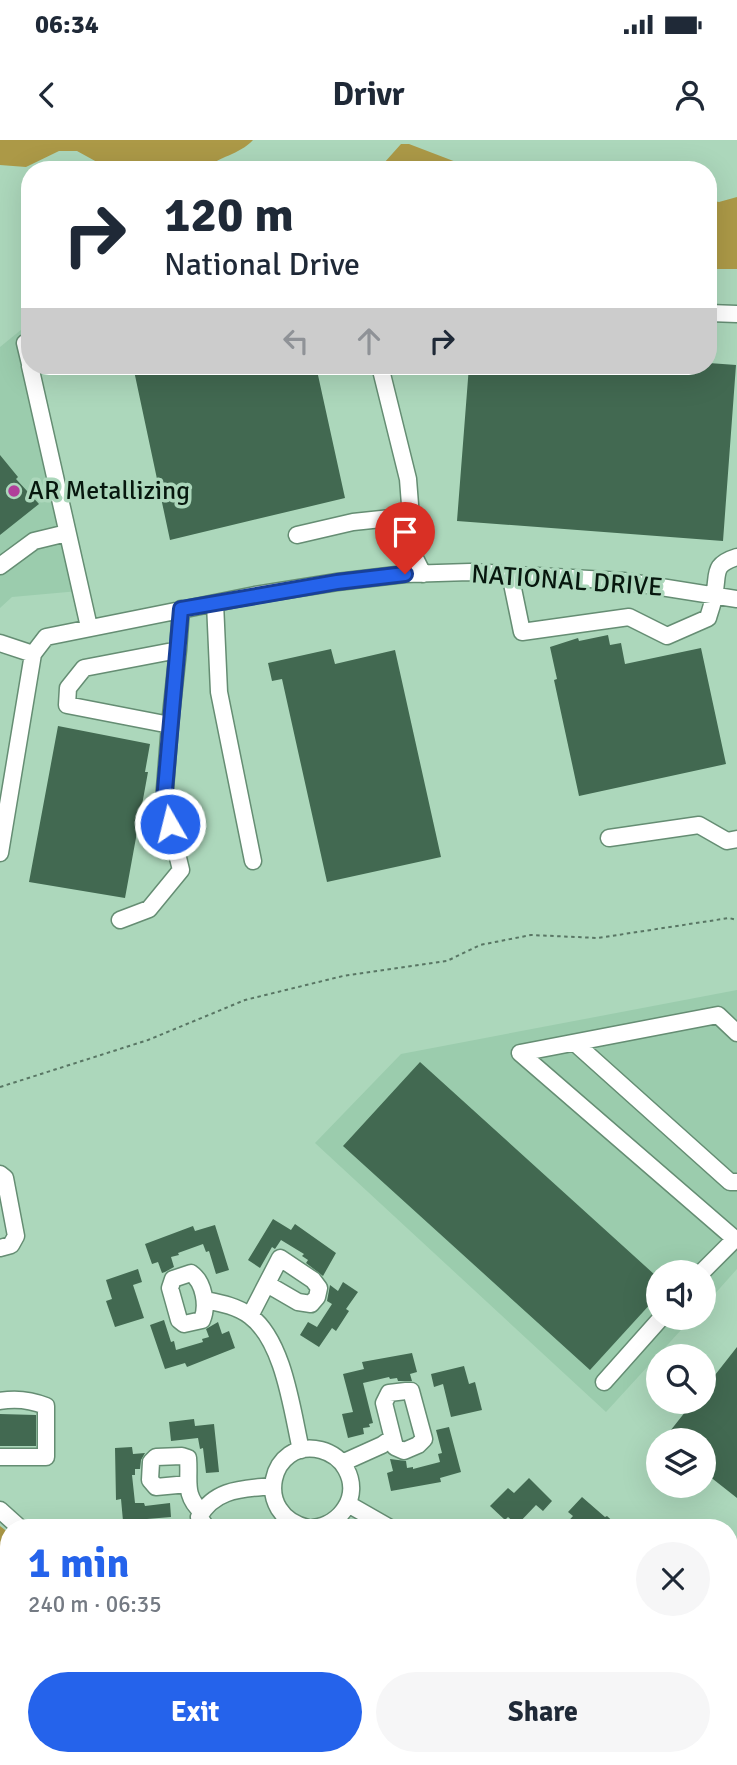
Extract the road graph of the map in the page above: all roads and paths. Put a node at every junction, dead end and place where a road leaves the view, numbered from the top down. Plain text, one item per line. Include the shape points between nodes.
1 (717, 313) edge
2 (737, 314) edge
3 (32, 375) edge
4 (382, 375) edge
5 (410, 516) junction
6 (67, 533) junction
7 (297, 534) dead end
8 (737, 556) edge
9 (0, 566) edge
10 (423, 573) junction
11 (510, 575) junction
12 (715, 594) junction
13 (737, 599) edge
14 (215, 603) junction
15 (181, 609) junction
16 (89, 627) junction
17 (0, 643) edge
18 (178, 650) junction
19 (33, 654) junction
20 (170, 725) junction
21 (609, 838) dead end
22 (737, 839) edge
23 (0, 853) edge
24 (253, 861) dead end
25 (120, 920) dead end
26 (737, 920) edge
27 (737, 1033) edge
28 (575, 1043) junction
29 (0, 1087) edge
30 (0, 1174) edge
31 (737, 1182) edge
32 (736, 1238) edge
33 (0, 1248) edge
34 (714, 1260) edge
35 (267, 1284) dead end
36 (205, 1300) dead end
37 (250, 1316) junction
38 (651, 1330) edge
39 (604, 1382) dead end
40 (0, 1401) edge
41 (392, 1438) dead end
42 (301, 1450) junction
43 (0, 1457) edge
44 (342, 1463) junction
45 (188, 1484) dead end
46 (272, 1486) junction
47 (348, 1504) junction
48 (204, 1519) edge
49 (206, 1519) edge
50 (286, 1519) edge
51 (336, 1519) edge
52 (374, 1519) edge

1 - 2 street
3 - 6 street
4 - 5 street via 408,479
5 - 7 street
5 - 10 street via 414,556
6 - 9 street via 34,541
6 - 16 street
8 - 12 street via 724,561 715,572
10 - 11 street, NATIONAL DRIVE
10 - 14 street, NATIONAL DRIVE
11 - 12 street, NATIONAL DRIVE via 623,581
11 - 12 street via 522,632 629,617 667,636 708,618
12 - 13 street, NATIONAL DRIVE
14 - 15 street, NATIONAL DRIVE
14 - 24 street via 219,692
15 - 16 street, NATIONAL DRIVE
15 - 18 street
16 - 19 street, NATIONAL DRIVE via 46,637
17 - 19 street
18 - 20 street
18 - 20 street via 84,668 68,688 67,705
19 - 23 street
20 - 25 street via 164,801 181,870 149,909
21 - 22 street via 699,825 727,841
26 - 29 path via 598,938 531,935 480,945 447,961 343,976 245,1000 148,1040
27 - 28 street via 718,1015
28 - 31 street via 730,1182
28 - 32 street via 520,1053
30 - 33 street via 5,1178 16,1236 11,1245
32 - 34 street
35 - 37 street
36 - 37 street
37 - 42 street via 270,1339 283,1371
38 - 39 street
40 - 43 street via 34,1401 46,1406 46,1457
41 - 44 street
42 - 44 street via 324,1450
42 - 46 street via 281,1464
44 - 47 street via 351,1482
45 - 48 street
46 - 49 street via 221,1495
46 - 50 street via 273,1499
47 - 51 street
47 - 52 street

